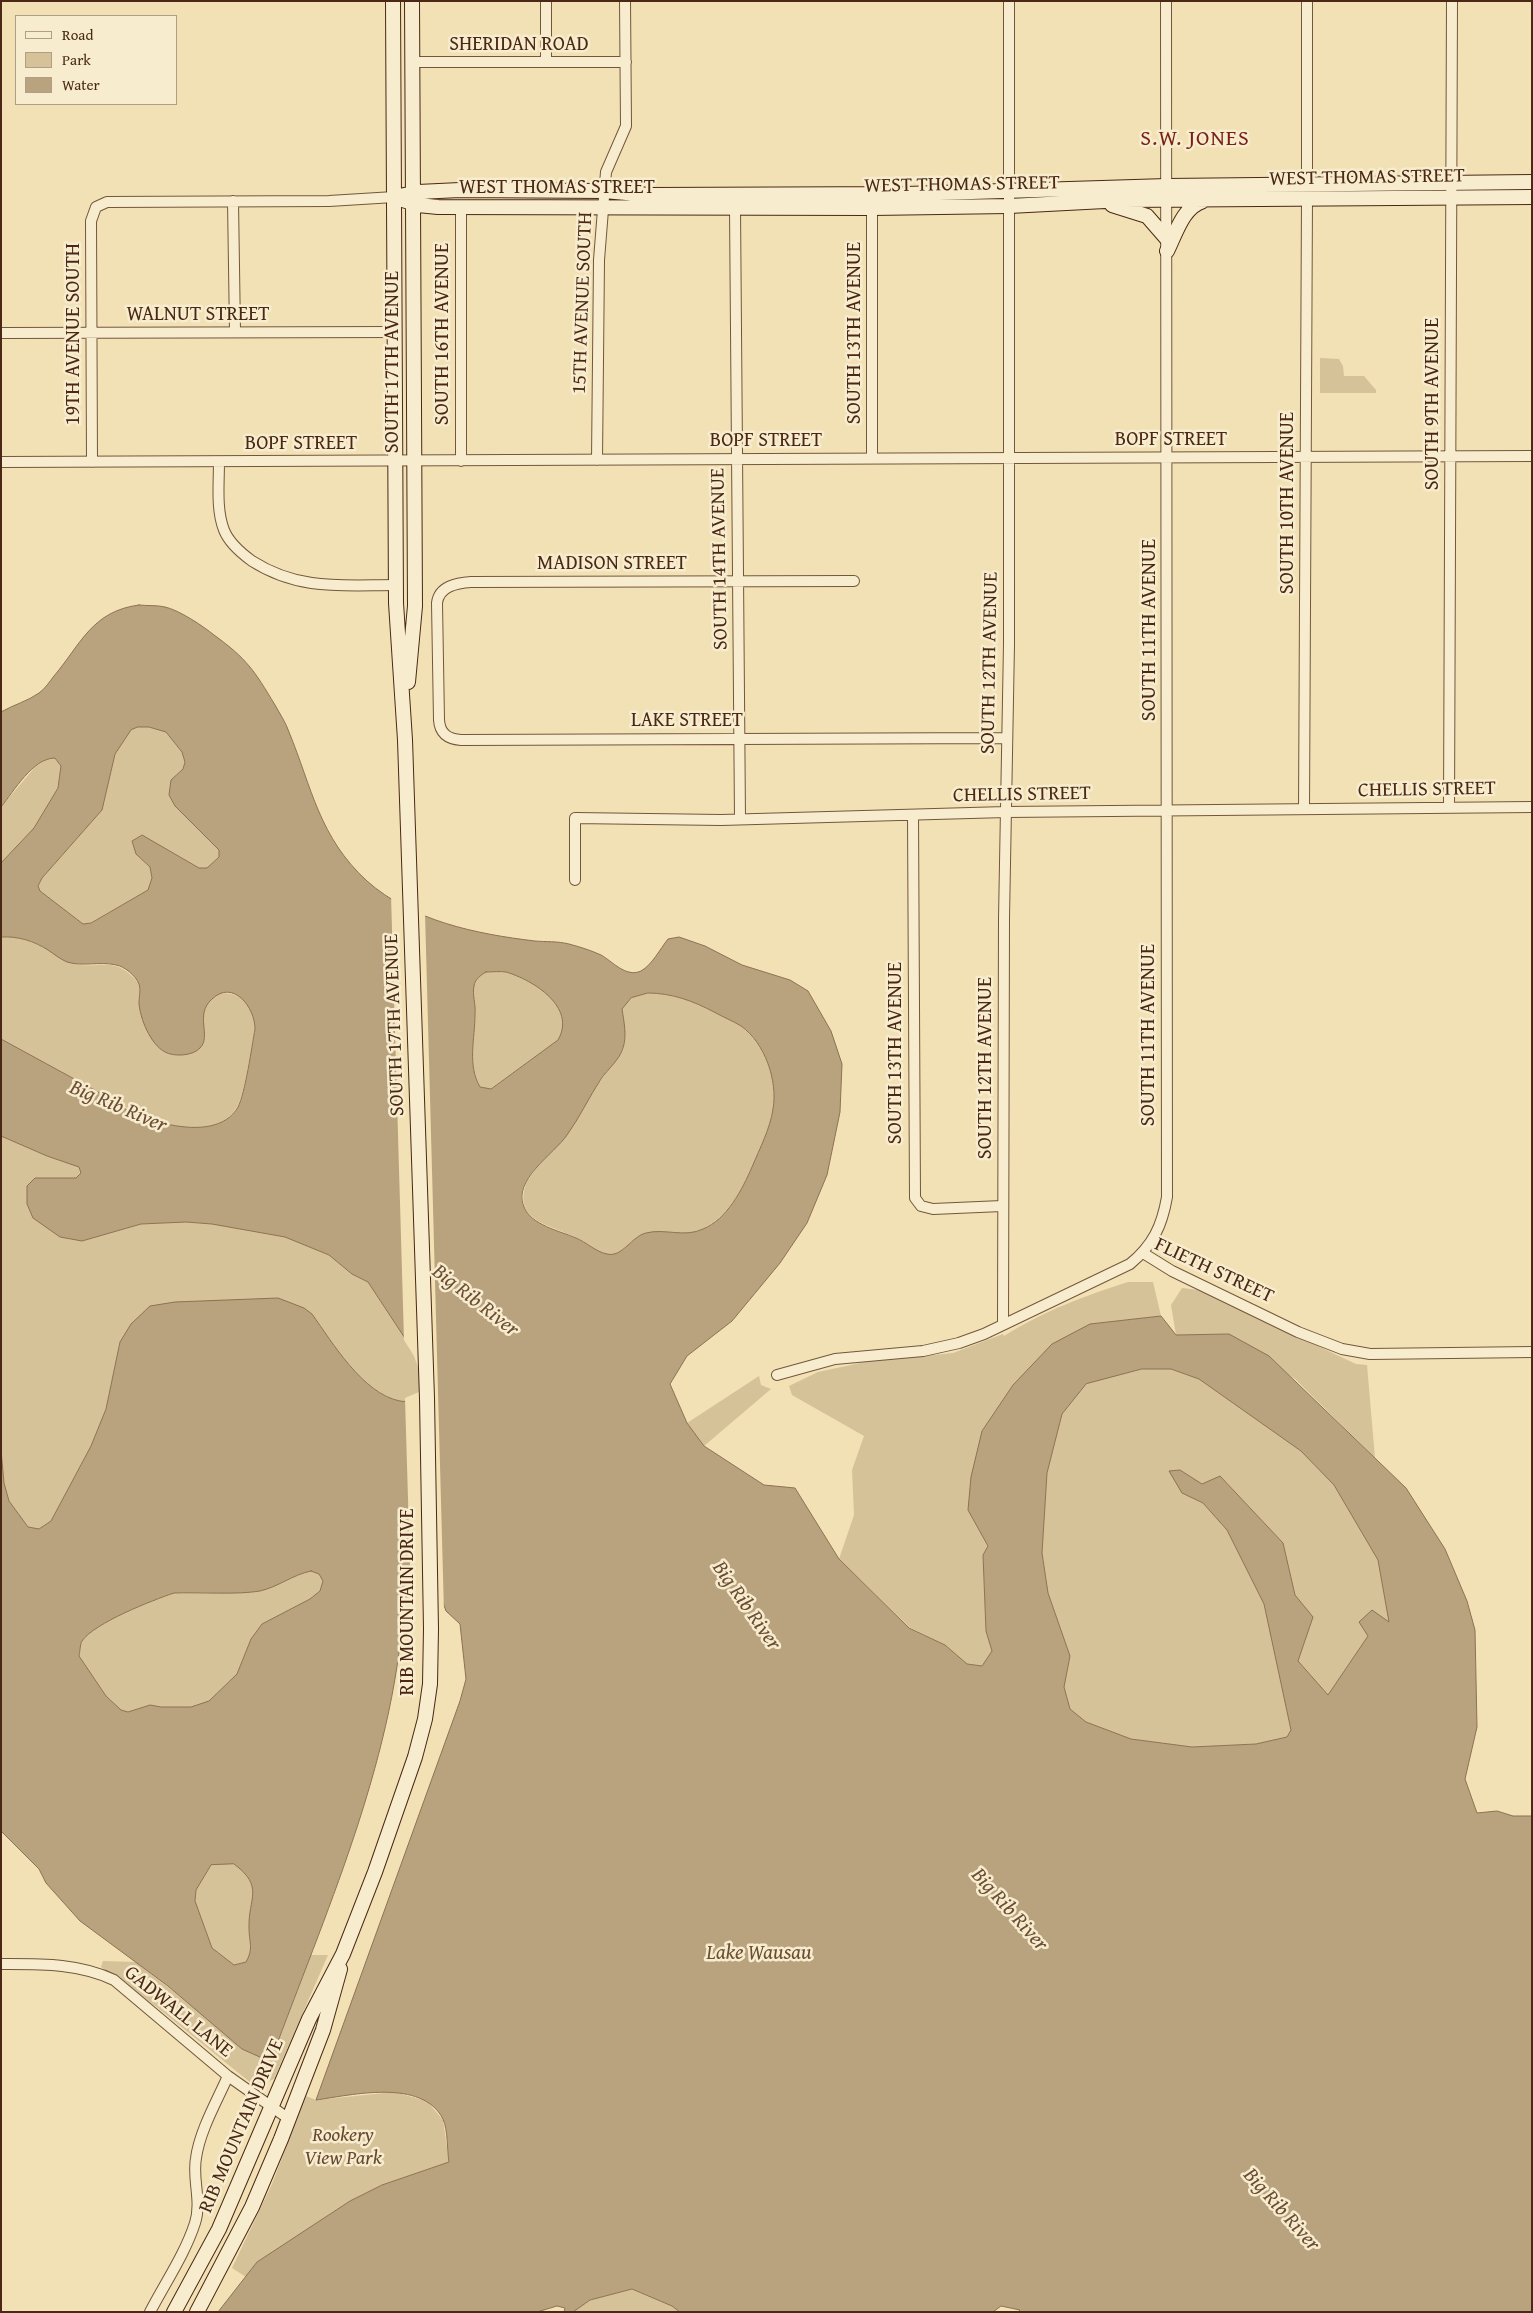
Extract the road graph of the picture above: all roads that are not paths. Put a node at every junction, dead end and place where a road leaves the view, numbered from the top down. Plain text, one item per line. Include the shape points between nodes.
1 (393, 1) edge
2 (412, 1) edge
3 (546, 1) edge
4 (625, 1) edge
5 (1009, 1) edge
6 (1166, 1) edge
7 (1308, 1) edge
8 (1452, 1) edge
9 (412, 62) junction
10 (546, 62) junction
11 (626, 62) junction
12 (1452, 182) junction
13 (1532, 182) edge
14 (1307, 184) junction
15 (1167, 186) junction
16 (604, 191) junction
17 (394, 197) junction
18 (1452, 197) junction
19 (1532, 197) edge
20 (412, 198) junction
21 (1307, 198) junction
22 (1009, 199) junction
23 (1167, 200) junction
24 (1204, 200) junction
25 (1097, 201) junction
26 (233, 202) junction
27 (603, 206) junction
28 (96, 207) joint
29 (461, 207) junction
30 (735, 208) junction
31 (872, 208) junction
32 (1167, 245) junction
33 (91, 332) junction
34 (235, 332) junction
35 (395, 332) junction
36 (1, 333) edge
37 (1450, 456) junction
38 (1532, 456) edge
39 (1167, 457) junction
40 (1306, 457) junction
41 (872, 458) junction
42 (1009, 458) junction
43 (736, 459) junction
44 (596, 460) junction
45 (396, 461) junction
46 (414, 461) junction
47 (461, 461) junction
48 (1, 462) edge
49 (92, 462) junction
50 (219, 462) junction
51 (737, 581) junction
52 (854, 582) dead end
53 (396, 585) junction
54 (438, 660) joint
55 (404, 722) junction
56 (740, 738) junction
57 (1008, 738) junction
58 (1532, 806) edge
59 (1449, 807) junction
60 (1304, 809) junction
61 (1167, 810) junction
62 (1006, 812) junction
63 (913, 816) junction
64 (740, 819) junction
65 (576, 880) dead end
66 (1002, 1206) junction
67 (1143, 1253) junction
68 (1003, 1325) junction
69 (424, 1326) joint
70 (1532, 1352) edge
71 (777, 1375) dead end
72 (343, 1954) junction
73 (1, 1964) edge
74 (228, 2076) junction
75 (272, 2107) junction
76 (289, 2119) junction
77 (150, 2312) edge
78 (174, 2312) edge
79 (197, 2312) edge

1 - 17 main road, SOUTH 17TH AVENUE
2 - 9 main road, SOUTH 17TH AVENUE
3 - 10 street
4 - 11 street, 15TH AVENUE SOUTH
5 - 22 street, SOUTH 12TH AVENUE
6 - 15 street, SOUTH 11TH AVENUE
7 - 14 street
8 - 12 street, SOUTH 9TH AVENUE
9 - 10 street, SHERIDAN ROAD
9 - 20 main road, SOUTH 17TH AVENUE
10 - 11 street, SHERIDAN ROAD
11 - 16 street, 15TH AVENUE SOUTH via 625,129 608,166
12 - 13 main road, WEST THOMAS STREET
12 - 14 main road, WEST THOMAS STREET
12 - 18 street, SOUTH 9TH AVENUE
14 - 15 main road, WEST THOMAS STREET
15 - 22 main road, WEST THOMAS STREET
15 - 23 street, SOUTH 11TH AVENUE
16 - 20 main road, WEST THOMAS STREET via 460,190
16 - 22 main road, WEST THOMAS STREET via 681,196
16 - 27 street, 15TH AVENUE SOUTH
17 - 20 main road, WEST THOMAS STREET
17 - 26 street, WEST THOMAS STREET
17 - 35 main road, SOUTH 17TH AVENUE
18 - 19 main road, WEST THOMAS STREET
18 - 21 main road, WEST THOMAS STREET
18 - 37 street, SOUTH 9TH AVENUE
20 - 29 main road, WEST THOMAS STREET via 438,207
20 - 46 main road, SOUTH 17TH AVENUE
21 - 24 main road, WEST THOMAS STREET
21 - 40 street, SOUTH 10TH AVENUE
22 - 25 main road, WEST THOMAS STREET
22 - 31 main road, WEST THOMAS STREET
22 - 42 street, SOUTH 12TH AVENUE
23 - 24 main road, WEST THOMAS STREET
23 - 25 main road, WEST THOMAS STREET
23 - 32 street, SOUTH 11TH AVENUE
24 - 32 main road via 1187,211
25 - 32 main road via 1148,216
26 - 28 street, WEST THOMAS STREET via 107,202
26 - 34 street
27 - 29 main road, WEST THOMAS STREET
27 - 30 main road, WEST THOMAS STREET
27 - 44 street, 15TH AVENUE SOUTH via 598,280
28 - 33 street, 19TH AVENUE SOUTH via 91,221
29 - 47 street, SOUTH 16TH AVENUE
30 - 31 main road, WEST THOMAS STREET
30 - 43 street, SOUTH 14TH AVENUE
31 - 41 street, SOUTH 13TH AVENUE
32 - 39 street, SOUTH 11TH AVENUE
33 - 34 street, WALNUT STREET
33 - 36 street, WALNUT STREET
33 - 49 street, 19TH AVENUE SOUTH
34 - 35 street, WALNUT STREET
35 - 45 main road, SOUTH 17TH AVENUE
37 - 38 street, BOPF STREET
37 - 40 street, BOPF STREET
37 - 59 street, SOUTH 9TH AVENUE
39 - 40 street, BOPF STREET
39 - 42 street, BOPF STREET
39 - 61 street, SOUTH 11TH AVENUE
40 - 60 street, SOUTH 10TH AVENUE
41 - 42 street, BOPF STREET
41 - 43 street, BOPF STREET
42 - 57 street, SOUTH 12TH AVENUE
43 - 44 street, BOPF STREET
43 - 51 street, SOUTH 14TH AVENUE
44 - 47 street, BOPF STREET
45 - 46 street, BOPF STREET
45 - 50 street, BOPF STREET
45 - 53 main road, SOUTH 17TH AVENUE
46 - 47 street, BOPF STREET
46 - 55 main road, SOUTH 17TH AVENUE via 415,615
48 - 49 street, BOPF STREET
49 - 50 street, BOPF STREET
50 - 53 street via 220,516 230,541 245,556 267,570 299,582
51 - 52 street, MADISON STREET
51 - 54 street, MADISON STREET via 471,582 454,585 442,591 438,598
51 - 56 street, SOUTH 14TH AVENUE
53 - 55 main road, SOUTH 17TH AVENUE
54 - 56 street, LAKE STREET via 439,723 442,732 453,739
55 - 69 main road, SOUTH 17TH AVENUE
56 - 57 street, LAKE STREET
56 - 64 street, SOUTH 14TH AVENUE
57 - 62 street, SOUTH 12TH AVENUE
58 - 59 street, CHELLIS STREET
59 - 60 street, CHELLIS STREET
60 - 61 street, CHELLIS STREET
61 - 62 street, CHELLIS STREET
61 - 67 street, SOUTH 11TH AVENUE via 1166,1197 1157,1233
62 - 63 street, CHELLIS STREET
62 - 66 street, SOUTH 12TH AVENUE
63 - 64 street, CHELLIS STREET
63 - 66 street, SOUTH 13TH AVENUE via 915,1198 921,1206 933,1209
64 - 65 street, CHELLIS STREET via 574,818
66 - 68 street, SOUTH 12TH AVENUE
67 - 68 street, FLIETH STREET via 1117,1272
67 - 70 street, FLIETH STREET via 1172,1271 1298,1332 1342,1349 1370,1354
68 - 71 street, FLIETH STREET via 941,1348 835,1359
69 - 72 main road, RIB MOUNTAIN DRIVE via 430,1676 421,1736 375,1872
72 - 75 main road, RIB MOUNTAIN DRIVE via 309,2019
72 - 76 main road, RIB MOUNTAIN DRIVE via 332,2005
73 - 74 street, GADWALL LANE via 59,1965 91,1970 114,1980
74 - 75 street, GADWALL LANE
74 - 77 street via 206,2125 196,2158 196,2222
75 - 76 street, GADWALL LANE
75 - 78 main road, RIB MOUNTAIN DRIVE via 219,2229
76 - 79 main road, RIB MOUNTAIN DRIVE via 252,2207

